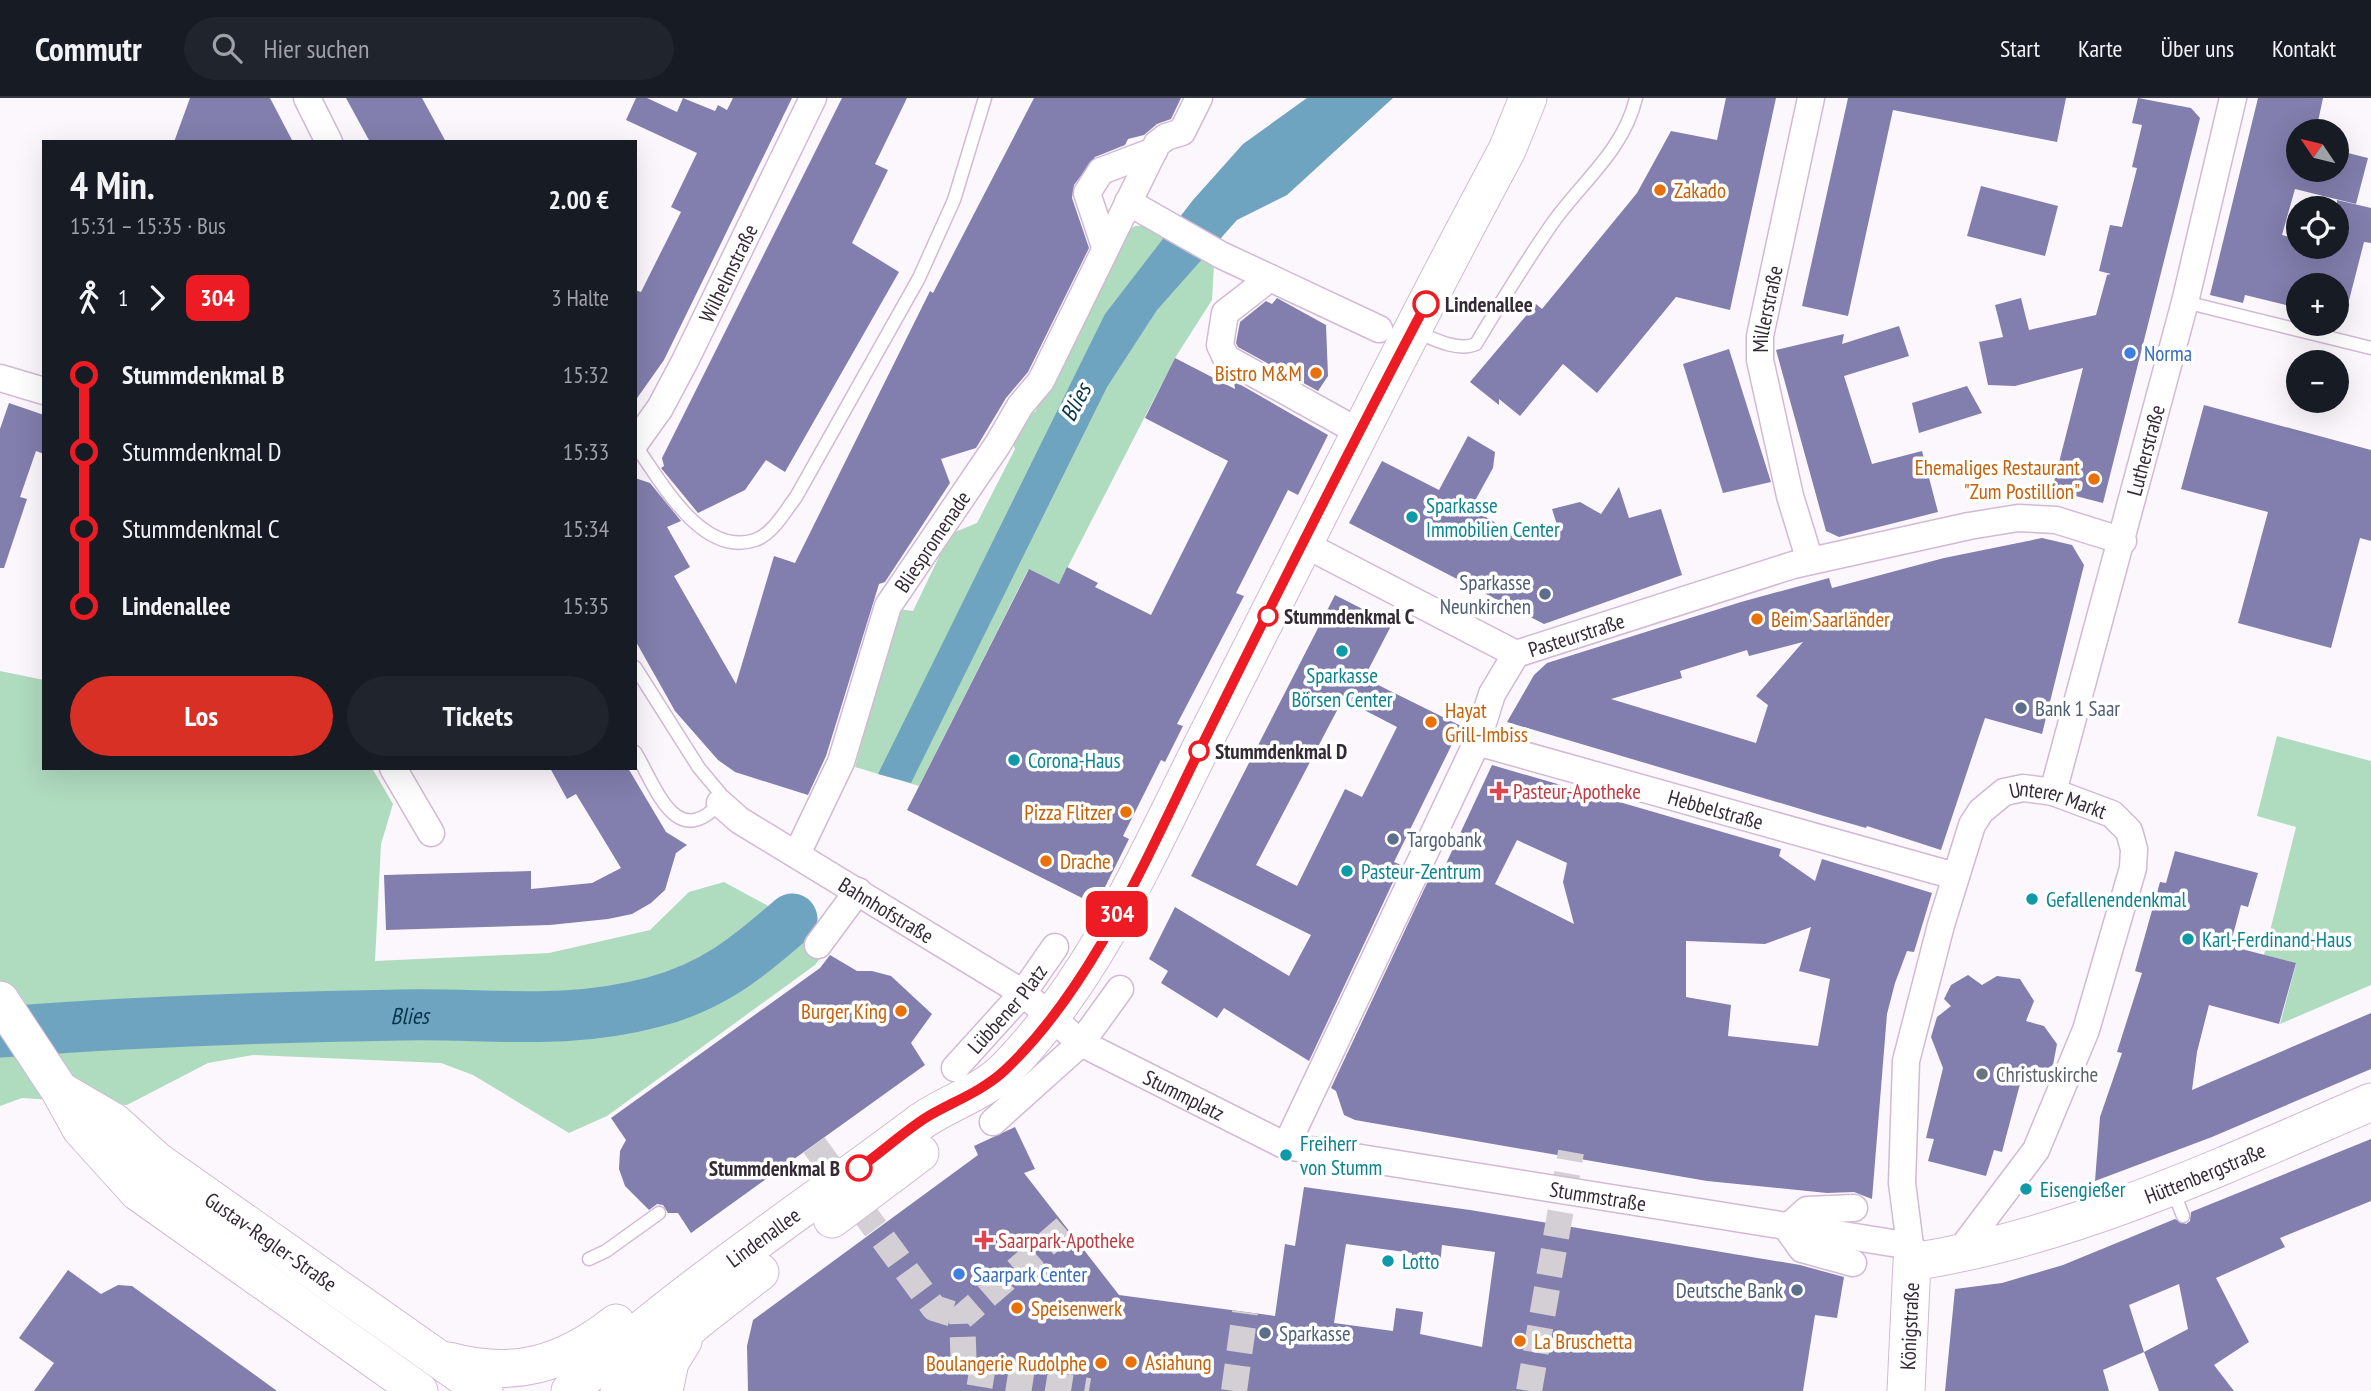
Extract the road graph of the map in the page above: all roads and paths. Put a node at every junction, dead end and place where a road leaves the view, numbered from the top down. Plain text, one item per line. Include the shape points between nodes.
1 (307, 98) edge
2 (813, 98) edge
3 (985, 98) edge
4 (1199, 98) edge
5 (1528, 98) edge
6 (1636, 98) edge
7 (1811, 98) edge
8 (2230, 101) edge
9 (328, 140) edge
10 (1154, 157) junction
11 (1108, 206) junction
12 (1105, 247) junction
13 (1270, 278) junction
14 (2185, 302) junction
15 (1396, 329) junction
16 (2371, 348) edge
17 (0, 378) edge
18 (42, 390) edge
19 (1359, 432) junction
20 (637, 441) edge
21 (637, 447) edge
22 (2123, 541) junction
23 (1302, 543) junction
24 (1810, 561) junction
25 (1516, 654) junction
26 (637, 670) edge
27 (1477, 742) junction
28 (637, 756) edge
29 (394, 770) edge
30 (2053, 792) junction
31 (720, 803) junction
32 (431, 833) dead end
33 (797, 854) junction
34 (1955, 876) junction
35 (858, 891) junction
36 (818, 945) dead end
37 (1055, 947) dead end
38 (1120, 989) dead end
39 (1023, 993) junction
40 (0, 1000) edge
41 (1052, 1018) junction
42 (1081, 1043) junction
43 (60, 1091) junction
44 (972, 1096) junction
45 (2371, 1102) edge
46 (1286, 1146) junction
47 (138, 1192) junction
48 (1854, 1208) dead end
49 (659, 1213) dead end
50 (1787, 1228) junction
51 (747, 1249) junction
52 (1911, 1254) junction
53 (1957, 1255) junction
54 (589, 1259) dead end
55 (1853, 1263) dead end
56 (698, 1320) junction
57 (431, 1356) junction
58 (384, 1391) edge
59 (419, 1391) edge
60 (484, 1391) edge
61 (570, 1391) edge
62 (619, 1391) edge
63 (664, 1391) edge
64 (1906, 1391) edge

1 - 9 street
2 - 20 street, Wilhelmstraße via 660,408
3 - 21 lane via 954,200 919,278 796,497 773,527 755,540 732,541 708,533 685,515
4 - 10 street, Bliespromenade via 1182,132 1166,137
5 - 15 main road, Lindenallee via 1507,150
6 - 15 lane via 1631,122 1609,156 1556,219 1476,344 1468,348
7 - 24 street, Millerstraße via 1760,336 1760,360 1781,455
8 - 14 street, Lutherstraße
10 - 11 street, Bliespromenade
10 - 11 street, Bliespromenade via 1101,171 1087,193
11 - 12 street, Bliespromenade
11 - 12 street, Bliespromenade
11 - 13 street via 1153,216
12 - 33 street, Bliespromenade via 1041,381 888,606 841,762
13 - 15 street via 1319,293
13 - 19 street via 1225,313 1220,345 1226,358
14 - 16 lane
14 - 22 street, Lutherstraße
15 - 19 main road, Lindenallee
17 - 18 street
19 - 23 main road, Lindenallee
22 - 24 street, Pasteurstraße via 2056,520 2018,518
22 - 30 street, Lutherstraße
23 - 25 street
23 - 41 main road, Lindenallee via 1149,854
24 - 25 street, Pasteurstraße
25 - 27 street, Pasteurstraße via 1492,694
26 - 31 lane, Bahnhofstraße via 720,793
27 - 34 street, Hebbelstraße
27 - 46 street, Pasteurstraße
28 - 31 lane via 664,806 681,820 696,823
29 - 32 street
30 - 34 street, Unterer Markt via 2023,788 1992,800 1972,825
30 - 53 street, Unterer Markt via 2112,814 2129,831 2133,868 2086,1030 2036,1150
31 - 33 street, Bahnhofstraße via 738,820
33 - 35 street, Bahnhofstraße
34 - 52 street, Unterer Markt via 1906,1061 1902,1183
35 - 36 street
35 - 39 street, Bahnhofstraße
37 - 39 street, Lübbener Platz
38 - 42 street
39 - 41 street, Bahnhofstraße
39 - 44 street, Lübbener Platz
40 - 43 main road, Gustav-Regler-Straße
41 - 42 street, Stummplatz
41 - 44 main road, Lindenallee via 1003,1072
42 - 44 street
42 - 46 street, Stummplatz
43 - 47 main road, Gustav-Regler-Straße via 81,1129
43 - 57 main road, Gustav-Regler-Straße via 114,1122 157,1161
44 - 51 main road, Lindenallee via 927,1117
44 - 56 main road, Lindenallee via 927,1147
45 - 53 main road, Hüttenbergstraße via 2177,1200
46 - 50 street, Stummstraße
47 - 58 main road via 200,1261
47 - 59 main road, Gustav-Regler-Straße
48 - 50 street via 1807,1210
49 - 54 lane
50 - 52 street, Stummstraße
50 - 55 street via 1802,1249
51 - 57 main road via 693,1262 568,1356 509,1368 475,1368
51 - 61 main road, Lindenallee via 620,1346
52 - 53 main road, Hüttenbergstraße
52 - 64 main road, Königstraße
56 - 62 main road, Lindenallee
56 - 63 main road via 670,1362
57 - 60 main road, Gustav-Regler-Straße

